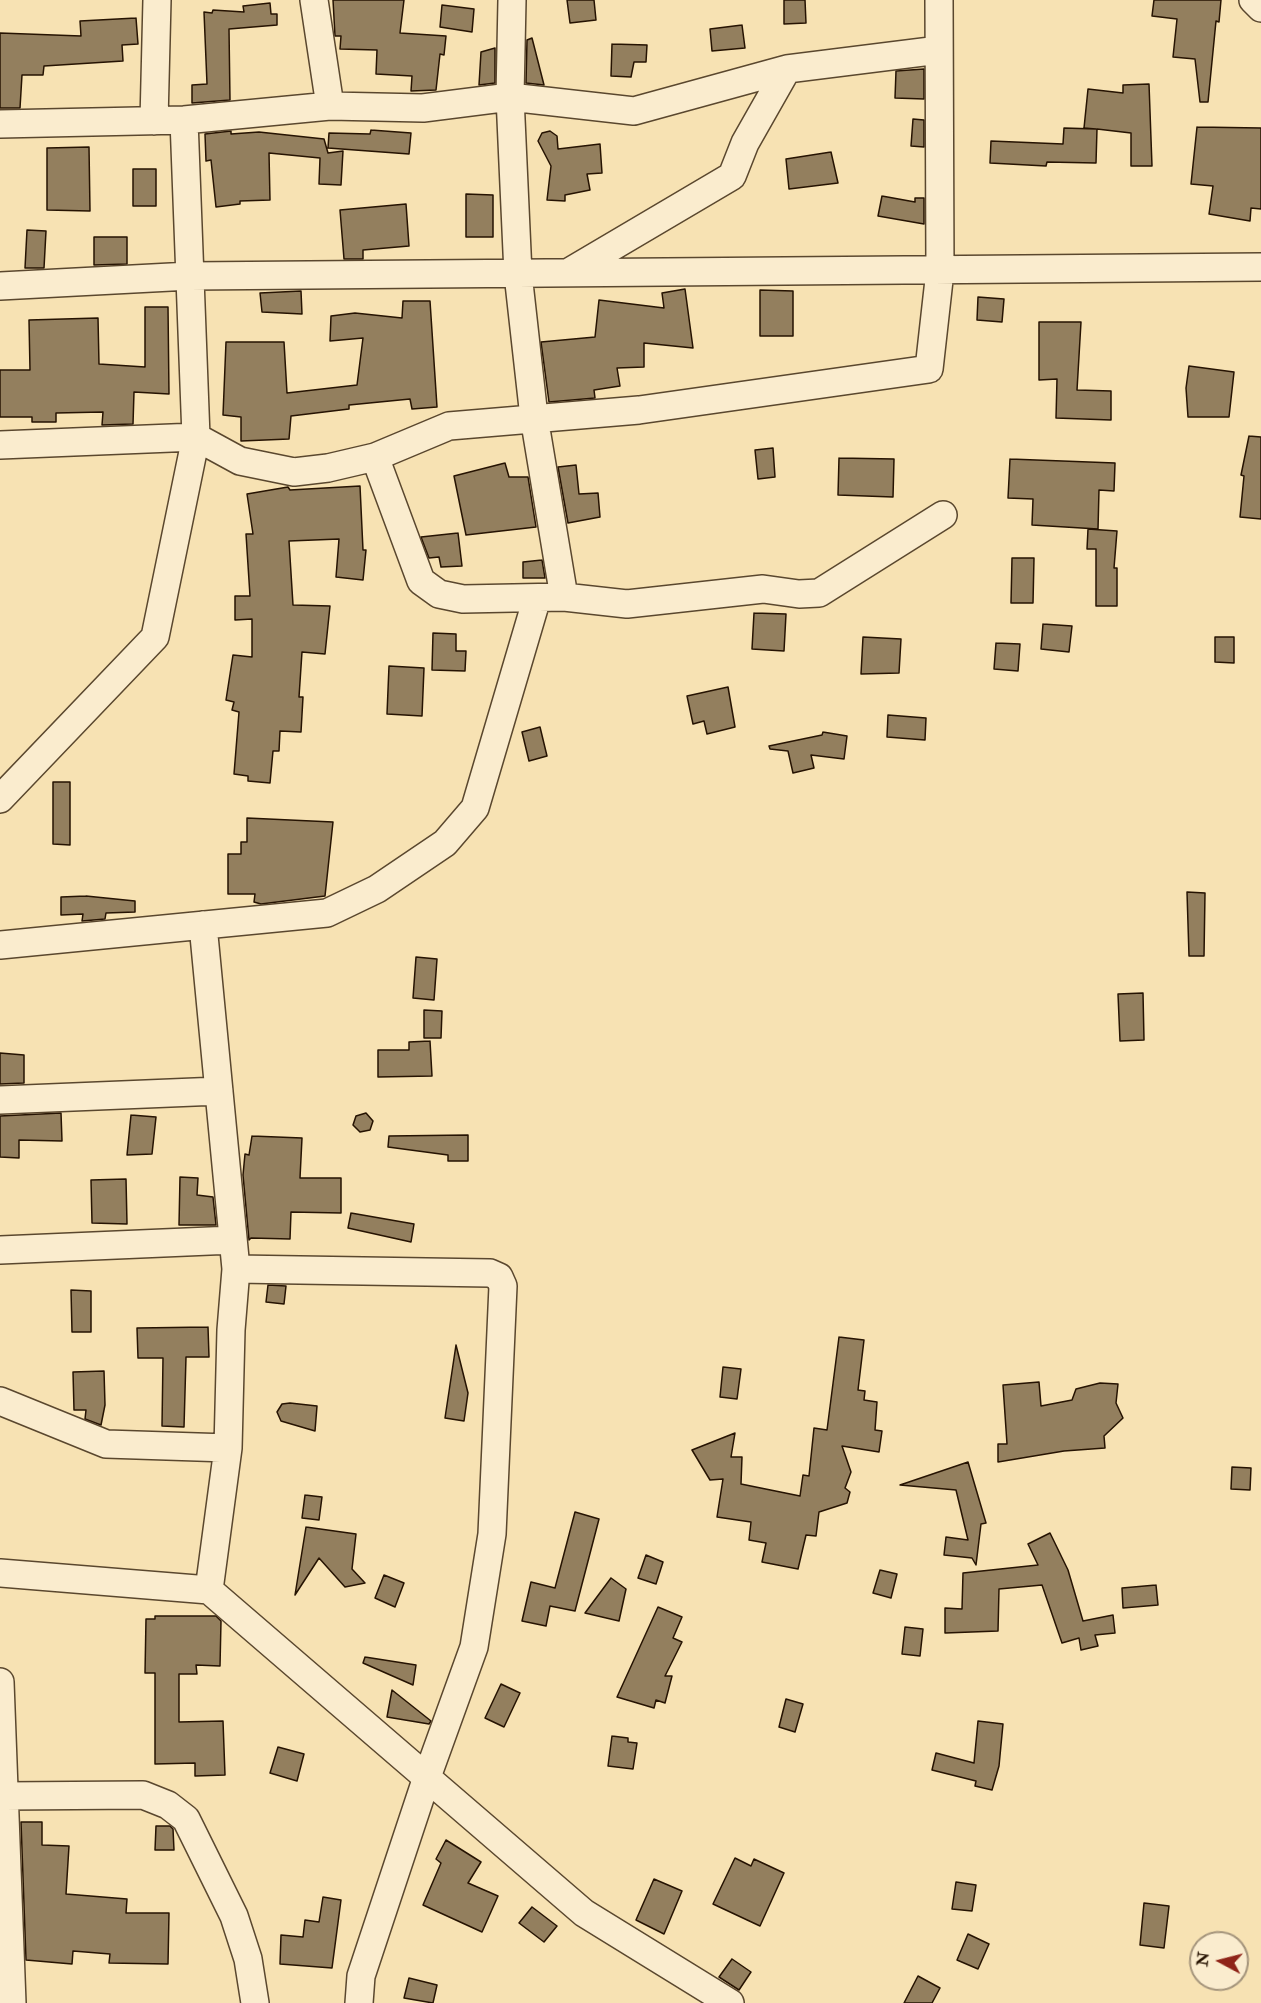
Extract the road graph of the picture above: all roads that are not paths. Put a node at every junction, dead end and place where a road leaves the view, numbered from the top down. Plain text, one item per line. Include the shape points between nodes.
1 (157, 0) edge
2 (314, 0) edge
3 (512, 0) edge
4 (939, 0) edge
5 (1253, 0) edge
6 (1261, 8) edge
7 (939, 50) junction
8 (787, 69) junction
9 (510, 97) junction
10 (330, 106) junction
11 (184, 120) junction
12 (154, 121) junction
13 (0, 124) edge
14 (1261, 267) edge
15 (940, 271) junction
16 (567, 273) junction
17 (518, 274) junction
18 (190, 276) junction
19 (0, 286) edge
20 (534, 417) junction
21 (196, 437) junction
22 (0, 445) edge
23 (375, 457) junction
24 (943, 515) dead end
25 (564, 597) junction
26 (537, 598) junction
27 (0, 799) edge
28 (202, 925) junction
29 (0, 945) edge
30 (219, 1091) junction
31 (0, 1100) edge
32 (233, 1240) junction
33 (0, 1250) edge
34 (236, 1269) junction
35 (0, 1401) edge
36 (228, 1448) junction
37 (0, 1573) edge
38 (209, 1590) junction
39 (0, 1682) edge
40 (427, 1777) junction
41 (4, 1796) junction
42 (4, 1889) edge
43 (12, 2003) edge
44 (255, 2003) edge
45 (359, 2003) edge
46 (730, 2003) edge

1 - 12 street
2 - 10 street
3 - 9 street
4 - 7 street
5 - 6 street
7 - 8 street
7 - 15 street
8 - 9 street via 634,111
8 - 16 street via 732,176
9 - 10 street via 423,108
9 - 17 street
10 - 11 street
11 - 12 street
11 - 18 street
12 - 13 street
14 - 15 street
15 - 16 street
15 - 20 street via 930,369 639,410
16 - 17 street
17 - 18 street
17 - 20 street
18 - 19 street
18 - 21 street
20 - 23 street via 449,426
20 - 25 street
21 - 22 street
21 - 23 street via 240,461 294,472
21 - 27 street via 155,637
23 - 26 street via 421,580 439,594 463,598
24 - 25 street via 819,593 763,589 627,604
25 - 26 street
26 - 28 street via 475,808 445,843 377,889 327,913
28 - 29 street
28 - 30 street
30 - 31 street
30 - 32 street
32 - 33 street
32 - 34 street
34 - 36 street
34 - 40 street via 490,1273 499,1277 503,1286 492,1534 484,1594 474,1647
35 - 36 street via 106,1444
36 - 38 street
37 - 38 street
38 - 40 street
39 - 41 street
40 - 45 street via 361,1976
40 - 46 street via 584,1913
41 - 42 street
41 - 44 street via 143,1795 168,1805 186,1819 234,1916 248,1959
42 - 43 street

